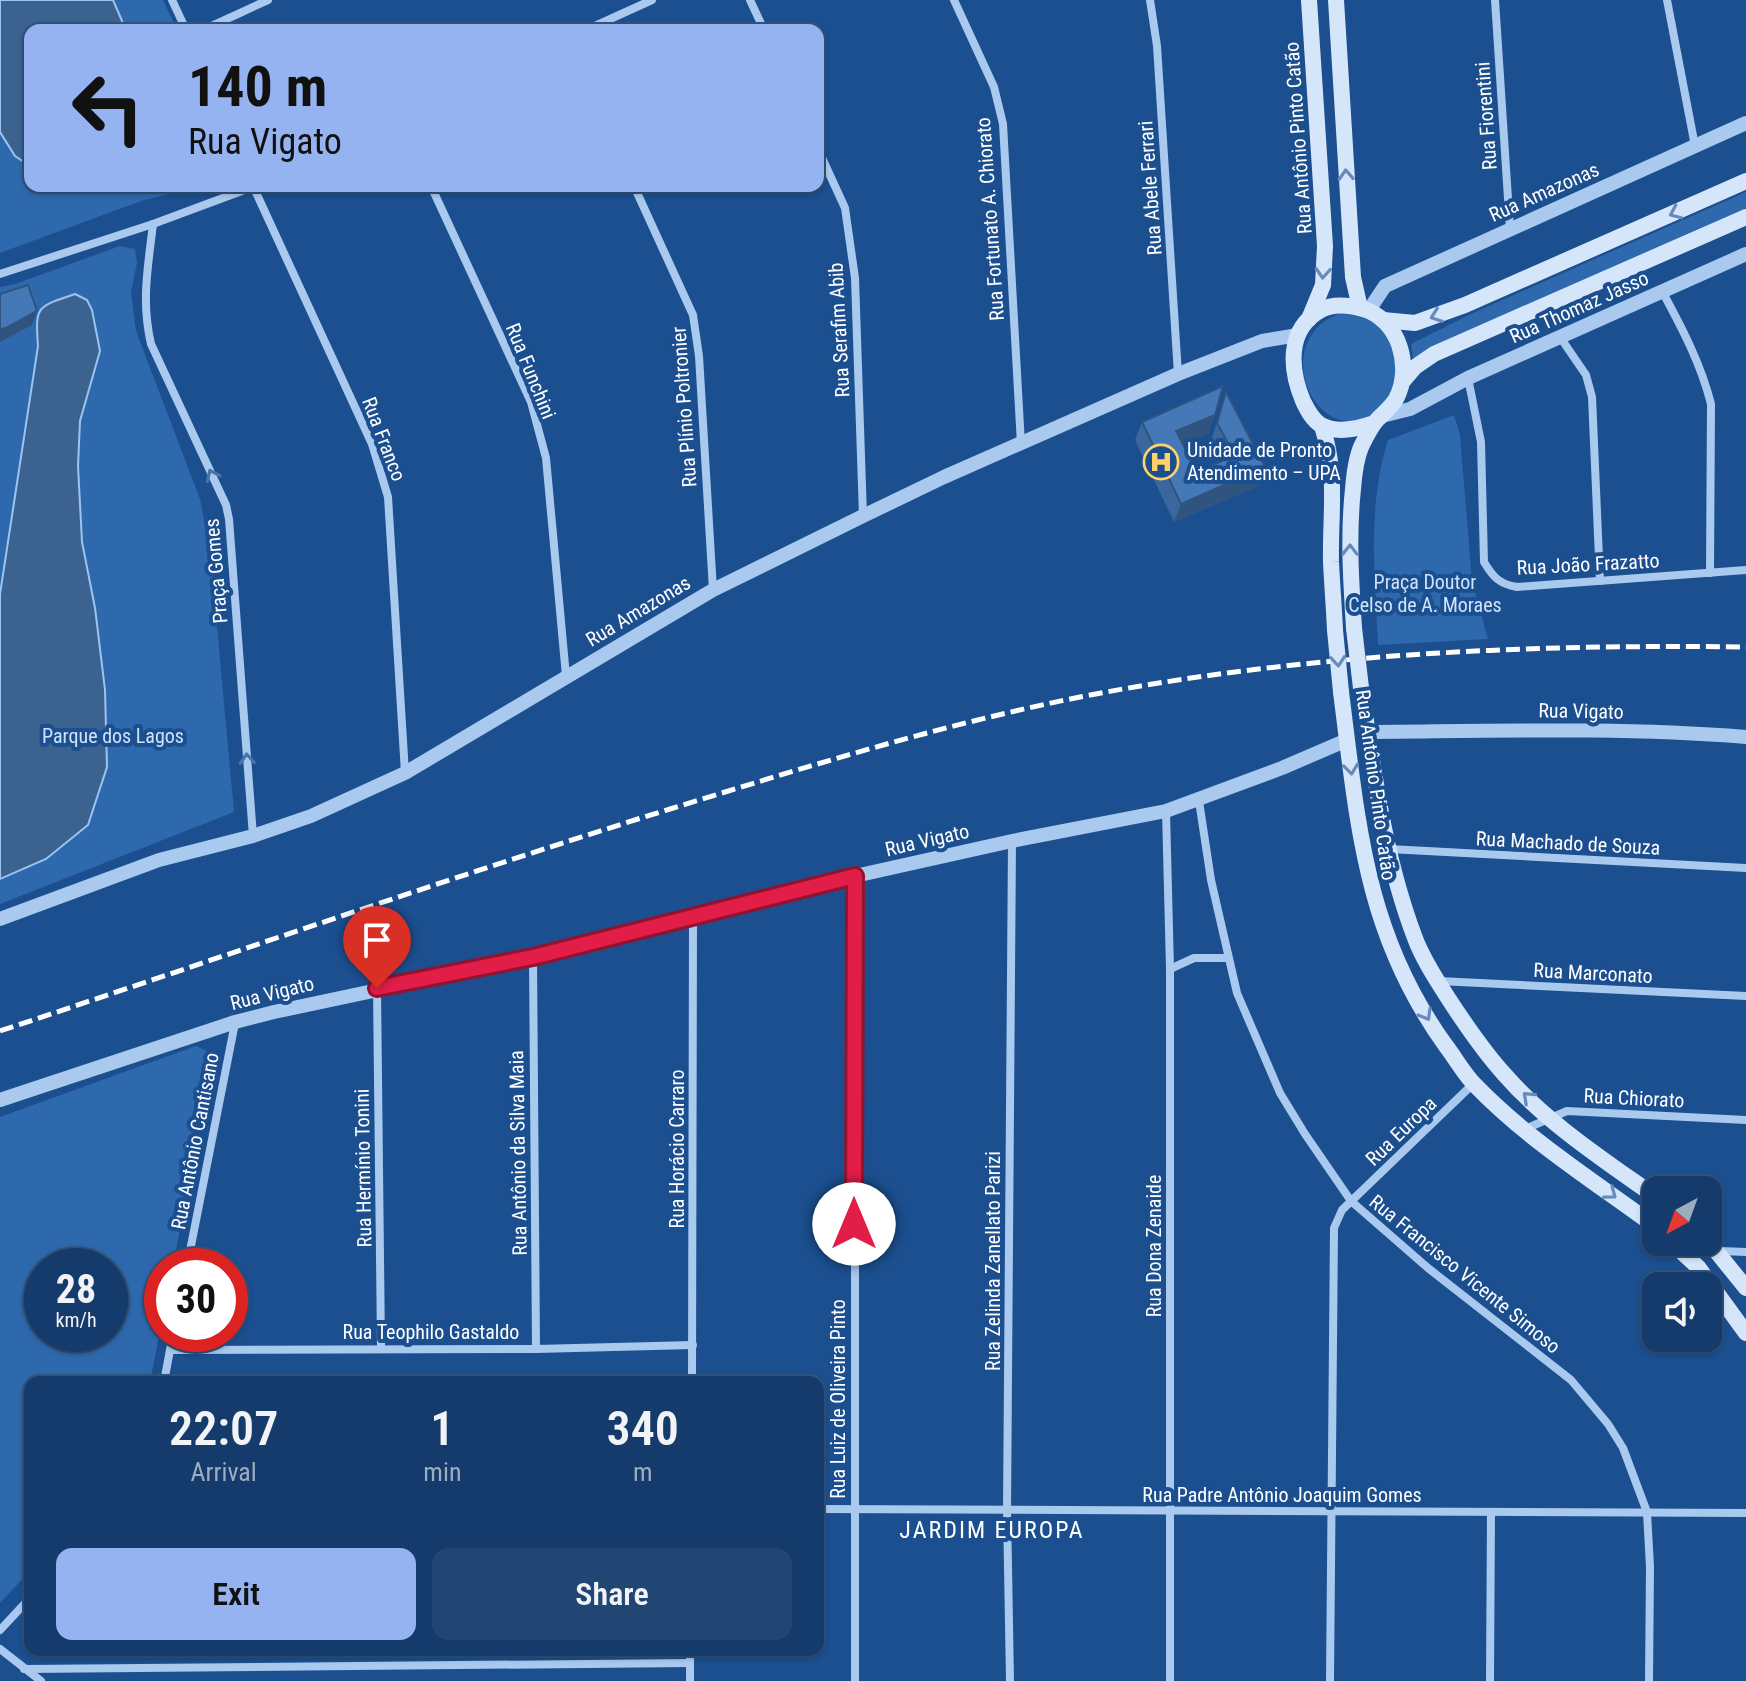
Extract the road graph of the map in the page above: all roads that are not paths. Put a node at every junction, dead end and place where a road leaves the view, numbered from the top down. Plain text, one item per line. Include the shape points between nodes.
1 (172, 0) edge
2 (268, 0) edge
3 (652, 0) edge
4 (750, 0) edge
5 (954, 0) edge
6 (1150, 0) edge
7 (1309, 0) edge
8 (1336, 0) edge
9 (1495, 0) edge
10 (1667, 0) edge
11 (183, 24) edge
12 (216, 24) edge
13 (599, 24) edge
14 (761, 24) edge
15 (1746, 123) edge
16 (1695, 146) junction
17 (824, 162) edge
18 (1746, 181) edge
19 (238, 192) edge
20 (257, 192) edge
21 (434, 192) edge
22 (637, 192) edge
23 (1746, 217) edge
24 (153, 224) junction
25 (1510, 229) junction
26 (1746, 254) edge
27 (0, 274) edge
28 (1662, 291) junction
29 (1371, 313) junction
30 (1309, 319) junction
31 (1298, 335) junction
32 (1560, 337) junction
33 (1178, 374) junction
34 (1468, 378) junction
35 (1400, 389) junction
36 (1430, 399) junction
37 (1378, 420) junction
38 (1322, 426) junction
39 (1021, 445) junction
40 (863, 516) junction
41 (1746, 570) edge
42 (1710, 573) junction
43 (1600, 581) junction
44 (713, 590) junction
45 (566, 676) junction
46 (1368, 732) junction
47 (1746, 737) edge
48 (1347, 740) junction
49 (405, 773) junction
50 (1199, 801) junction
51 (1166, 811) junction
52 (253, 836) junction
53 (1012, 841) junction
54 (1389, 849) junction
55 (1746, 868) edge
56 (855, 876) junction
57 (693, 917) junction
58 (0, 919) edge
59 (533, 957) junction
60 (1227, 958) junction
61 (1170, 969) junction
62 (1438, 981) junction
63 (377, 988) junction
64 (1746, 996) edge
65 (235, 1022) junction
66 (1473, 1084) junction
67 (0, 1100) edge
68 (1550, 1117) junction
69 (1746, 1120) edge
70 (1525, 1130) junction
71 (1642, 1186) edge
72 (1351, 1201) junction
73 (1642, 1217) edge
74 (191, 1248) edge
75 (1722, 1248) edge
76 (1746, 1252) edge
77 (1686, 1256) edge
78 (1721, 1256) edge
79 (1746, 1288) edge
80 (1746, 1333) edge
81 (693, 1345) junction
82 (381, 1347) junction
83 (248, 1349) edge
84 (536, 1349) junction
85 (170, 1352) edge
86 (165, 1376) edge
87 (692, 1376) edge
88 (824, 1509) edge
89 (853, 1509) junction
90 (1007, 1510) junction
91 (1169, 1510) junction
92 (1330, 1511) junction
93 (1491, 1512) junction
94 (1647, 1512) junction
95 (1746, 1513) edge
96 (24, 1604) edge
97 (0, 1630) edge
98 (0, 1649) edge
99 (690, 1656) edge
100 (690, 1663) junction
101 (24, 1669) junction
102 (103, 1669) junction
103 (41, 1681) edge
104 (98, 1681) edge
105 (690, 1681) edge
106 (855, 1681) edge
107 (1010, 1681) edge
108 (1170, 1681) edge
109 (1330, 1681) edge
110 (1490, 1681) edge
111 (1649, 1681) edge

1 - 11 street
2 - 12 street
3 - 13 street
4 - 14 street
5 - 39 street, Rua Fortunato A. Chiorato via 994,87 1003,124
6 - 33 street, Rua Abele Ferrari
7 -> 30 main road, Rua Antônio Pinto Catão via 1325,246 1323,285
29 -> 8 main road via 1353,277
9 - 25 street, Rua Fiorentini
10 - 16 street
15 - 16 street, Rua Amazonas
16 - 25 street, Rua Amazonas
17 - 40 street, Rua Serafim Abib via 845,208 855,278
18 -> 29 main road via 1415,323
19 - 24 street
20 - 49 street, Rua Franco via 372,444 388,497
21 - 45 street, Rua Funchini via 531,402 546,458
22 - 44 street, Rua Plínio Poltronier via 693,315
23 - 35 main road via 1434,354 1415,367
24 - 27 street
52 -> 24 street, Praça Gomes via 229,519 151,344 144,294
25 - 29 street, Rua Amazonas via 1385,286
26 - 28 street, Rua Thomaz Jasso
28 - 32 street, Rua Thomaz Jasso
28 - 42 street via 1688,340 1711,404
29 - 30 main road via 1338,305
29 - 35 main road via 1399,344 1404,366
30 - 31 main road
31 - 33 street, Rua Amazonas via 1262,341
31 - 38 main road via 1292,365 1307,408
32 - 34 street, Rua Thomaz Jasso
32 - 43 street via 1586,375 1592,397
33 - 39 street, Rua Amazonas
34 - 36 street, Rua Thomaz Jasso
34 - 43 street, Rua João Frazatto via 1479,421 1484,562 1491,574 1501,584 1517,587
35 - 36 street
35 - 37 main road
36 - 37 street, Rua Thomaz Jasso
37 - 38 main road via 1357,429
46 -> 37 main road, Rua Antônio Pinto Catão, bridge via 1349,554 1359,451
38 -> 48 main road, Rua Antônio Pinto Catão, bridge via 1334,489 1331,560
39 - 40 street, Rua Amazonas
40 - 44 street, Rua Amazonas
41 - 42 street, Rua João Frazatto
42 - 43 street, Rua João Frazatto
44 - 45 street, Rua Amazonas
45 - 49 street, Rua Amazonas
46 - 47 street, Rua Vigato via 1554,730
46 - 54 main road, Rua Antônio Pinto Catão
48 - 50 street, Rua Vigato
48 -> 66 main road, Rua Antônio Pinto Catão via 1370,886 1388,939 1431,1025
49 - 52 street, Rua Amazonas
50 - 51 street, Rua Vigato
50 - 60 street, Rua Francisco Vicente Simoso
51 - 53 street, Rua Vigato
51 - 61 street, Rua Dona Zenaide
52 - 58 street, Rua Amazonas via 159,860
53 - 56 street, Rua Vigato
53 - 90 street, Rua Zelinda Zanellato Parizi
54 - 55 street, Rua Machado de Souza
54 - 62 main road, Rua Antônio Pinto Catão via 1416,941
56 - 57 street, Rua Vigato
56 - 89 street, Rua Luiz de Oliveira Pinto
57 - 59 street, Rua Vigato
57 - 81 street, Rua Horácio Carraro
59 - 63 street, Rua Vigato
59 - 84 street, Rua Antônio da Silva Maia
60 - 61 street via 1194,958
60 - 72 street, Rua Francisco Vicente Simoso via 1280,1093
61 - 91 street, Rua Dona Zenaide
62 - 64 street, Rua Marconato
68 -> 62 main road, Rua Antônio Pinto Catão via 1506,1077
63 - 65 street, Rua Vigato
63 - 82 street, Rua Hermínio Tonini
65 - 67 street, Rua Vigato
65 - 74 street, Rua Antônio Cantisano
66 - 70 main road, Rua Antônio Pinto Catão
66 - 72 street, Rua Europa
68 - 69 street, Rua Chiorato via 1567,1111
68 - 70 street, Rua Chiorato
68 - 71 main road, Rua Antônio Pinto Catão
70 -> 73 main road, Rua Antônio Pinto Catão
72 - 92 street, Rua Europa via 1334,1228
72 - 94 street, Rua Francisco Vicente Simoso via 1571,1380 1623,1448
75 - 76 street
77 - 80 main road
78 - 79 main road
81 - 84 street, Rua Teophilo Gastaldo
81 - 87 street, Rua Horácio Carraro
82 - 83 street, Rua Teophilo Gastaldo
82 - 84 street, Rua Teophilo Gastaldo
85 - 86 street
88 - 89 street, Rua Padre Antônio Joaquim Gomes
89 - 90 street, Rua Padre Antônio Joaquim Gomes
89 - 106 street, Rua Luiz de Oliveira Pinto
90 - 91 street, Rua Padre Antônio Joaquim Gomes
90 - 107 street, Rua Zelinda Zanellato Parizi
91 - 92 street, Rua Padre Antônio Joaquim Gomes
91 - 108 street, Rua Dona Zenaide
92 - 93 street, Rua Padre Antônio Joaquim Gomes
92 - 109 street, Rua Europa
93 - 94 street, Rua Padre Antônio Joaquim Gomes
93 - 110 street
94 - 95 street, Rua Padre Antônio Joaquim Gomes
94 - 111 street, Rua Francisco Vicente Simoso
96 - 97 street
98 - 101 street
99 - 100 street
100 - 102 street
100 - 105 street
101 - 102 street
101 - 103 street
102 - 104 street

